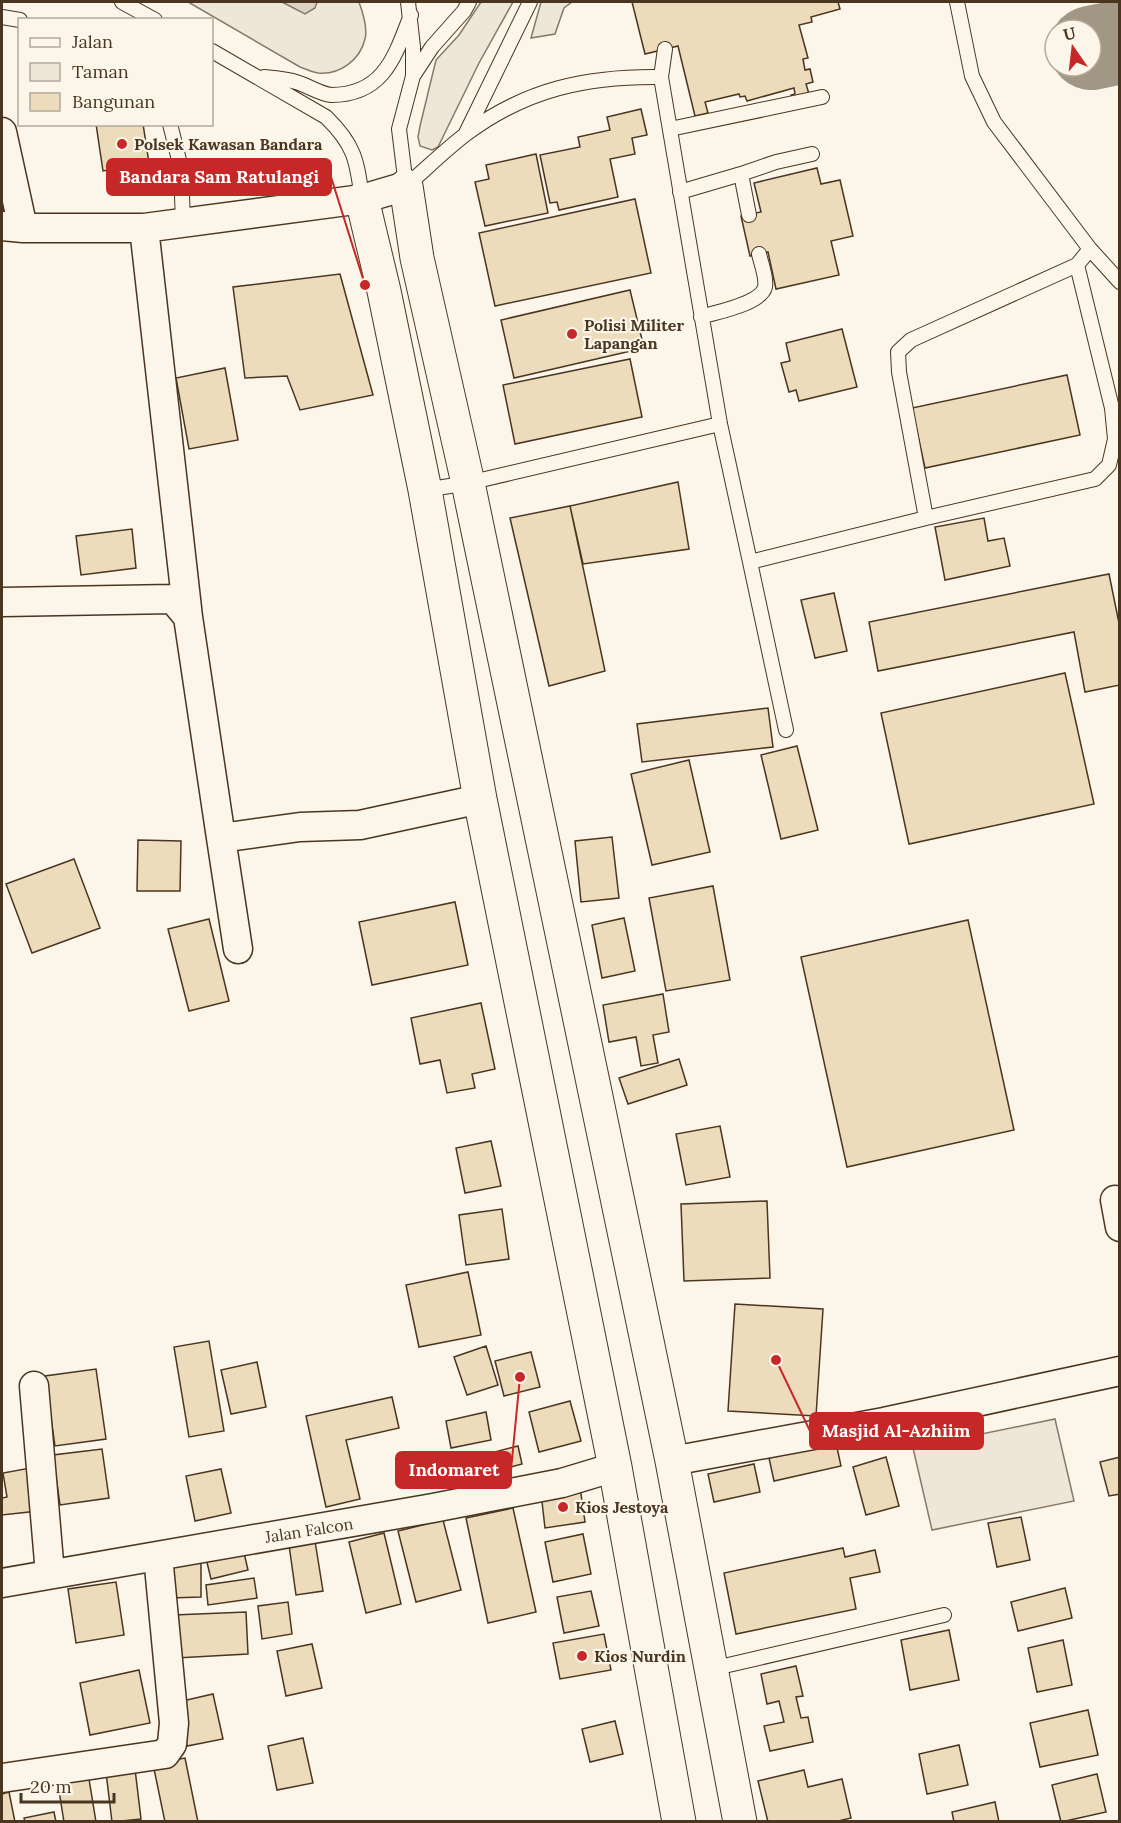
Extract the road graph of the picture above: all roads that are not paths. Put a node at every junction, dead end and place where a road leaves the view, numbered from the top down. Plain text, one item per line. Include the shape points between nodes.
1 (122, 2) edge
2 (469, 2) edge
3 (530, 2) edge
4 (957, 2) edge
5 (409, 8) edge
6 (2, 17) edge
7 (151, 18) edge
8 (18, 20) edge
9 (665, 49) dead end
10 (213, 52) edge
11 (257, 76) junction
12 (413, 76) junction
13 (661, 77) junction
14 (822, 97) dead end
15 (170, 126) edge
16 (670, 129) junction
17 (2, 132) edge
18 (465, 135) junction
19 (812, 154) dead end
20 (741, 174) junction
21 (406, 186) junction
22 (680, 192) junction
23 (362, 199) junction
24 (749, 214) dead end
25 (183, 223) junction
26 (12, 227) edge
27 (144, 228) junction
28 (1090, 249) junction
29 (759, 254) dead end
30 (1077, 265) junction
31 (1119, 282) edge
32 (701, 317) junction
33 (720, 424) junction
34 (468, 483) junction
35 (425, 490) junction
36 (926, 518) junction
37 (750, 562) junction
38 (2, 602) edge
39 (188, 617) junction
40 (786, 730) dead end
41 (480, 799) junction
42 (221, 838) junction
43 (238, 950) dead end
44 (1119, 1371) edge
45 (34, 1386) dead end
46 (672, 1461) junction
47 (615, 1467) junction
48 (158, 1556) junction
49 (50, 1574) junction
50 (2, 1583) edge
51 (944, 1615) dead end
52 (711, 1669) junction
53 (2, 1778) edge
54 (679, 1821) edge
55 (740, 1821) edge

1 - 7 lane
2 - 12 lane
3 - 18 lane
4 - 28 lane via 972,76 994,122
5 - 11 lane via 396,55 379,79 355,91 330,95 296,82
5 - 12 lane
6 - 8 lane
9 - 13 lane
10 - 11 lane
11 - 23 lane via 326,117 342,132 353,151
12 - 21 lane via 399,129
13 - 16 lane
13 - 18 lane via 623,76 540,92 511,105
14 - 16 lane
15 - 25 lane via 181,168
16 - 22 lane
17 - 26 street
18 - 21 lane
19 - 20 lane
20 - 22 lane
20 - 24 lane
21 - 23 street
21 - 34 highway via 417,258
22 - 32 lane
23 - 25 street
23 - 35 highway
25 - 27 street
26 - 27 street
27 - 39 street
28 - 30 lane
28 - 31 lane
29 - 32 lane via 765,287 759,297
30 - 36 lane via 911,340 898,352
30 - 36 lane via 1112,408 1115,439 1109,465 1095,479
32 - 33 lane
33 - 34 lane
33 - 37 lane
34 - 35 lane
34 - 46 highway
35 - 41 highway
36 - 37 lane
37 - 40 lane
38 - 39 street via 172,599
39 - 42 street
41 - 42 street via 360,825 300,827
41 - 47 highway
42 - 43 street
44 - 46 street via 884,1422
45 - 49 street
46 - 52 highway
47 - 48 street, Jalan Falcon via 562,1483 445,1506
47 - 54 highway
48 - 49 street, Jalan Falcon
48 - 53 street via 174,1723 172,1744 165,1754
49 - 50 street, Jalan Falcon
51 - 52 lane
52 - 55 highway

